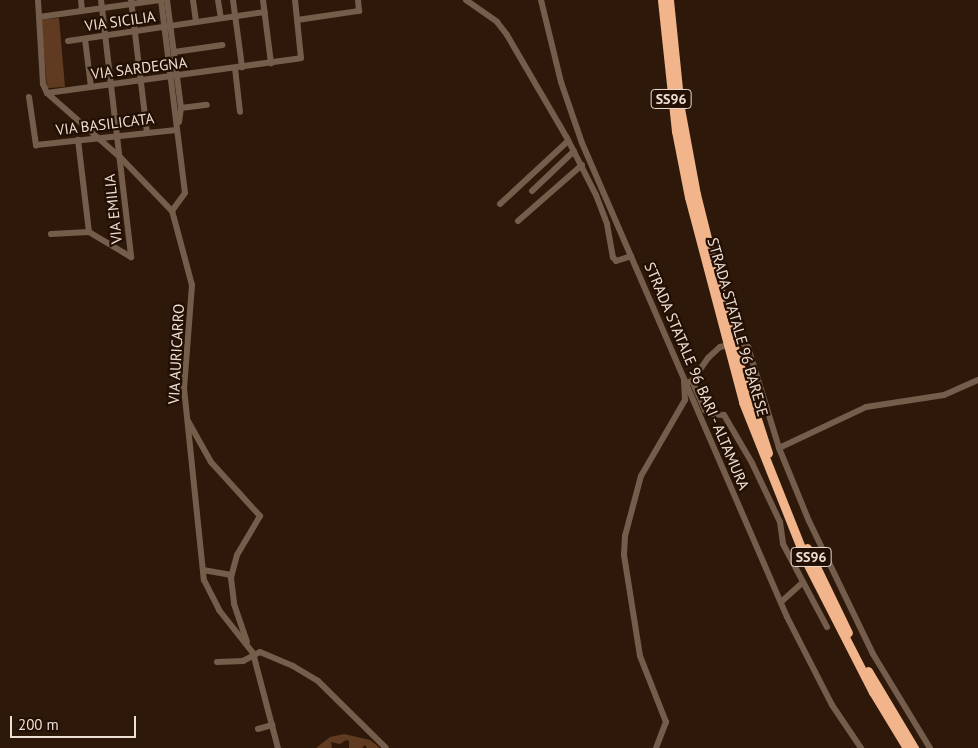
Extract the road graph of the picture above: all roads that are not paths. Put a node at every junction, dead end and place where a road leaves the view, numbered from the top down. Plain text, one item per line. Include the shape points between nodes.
1 (38, 0) edge
2 (81, 0) edge
3 (101, 0) edge
4 (160, 0) edge
5 (167, 0) edge
6 (193, 0) edge
7 (218, 0) edge
8 (233, 0) edge
9 (263, 0) edge
10 (295, 0) edge
11 (358, 0) edge
12 (466, 0) edge
13 (541, 0) edge
14 (662, 0) edge
15 (669, 0) edge
16 (131, 2) edge
17 (102, 8) junction
18 (82, 11) junction
19 (264, 12) junction
20 (235, 16) junction
21 (39, 17) junction
22 (221, 18) junction
23 (297, 20) junction
24 (196, 22) junction
25 (168, 26) junction
26 (135, 31) junction
27 (105, 35) junction
28 (85, 38) junction
29 (68, 41) dead end
30 (222, 45) dead end
31 (174, 52) junction
32 (271, 64) junction
33 (238, 68) junction
34 (174, 77) junction
35 (141, 81) junction
36 (112, 85) junction
37 (91, 87) junction
38 (47, 93) junction
39 (29, 97) dead end
40 (207, 105) dead end
41 (181, 108) junction
42 (240, 112) dead end
43 (176, 130) junction
44 (147, 132) junction
45 (118, 135) junction
46 (99, 137) junction
47 (78, 140) junction
48 (568, 141) junction
49 (574, 151) junction
50 (121, 158) junction
51 (582, 165) junction
52 (532, 191) dead end
53 (693, 196) junction
54 (500, 204) dead end
55 (172, 211) junction
56 (518, 221) dead end
57 (89, 232) junction
58 (51, 234) dead end
59 (632, 256) junction
60 (732, 355) junction
61 (978, 380) edge
62 (687, 381) junction
63 (187, 418) junction
64 (779, 448) junction
65 (202, 570) junction
66 (232, 575) junction
67 (802, 582) junction
68 (781, 602) junction
69 (827, 627) dead end
70 (252, 651) junction
71 (217, 662) dead end
72 (272, 726) junction
73 (258, 729) dead end
74 (278, 748) edge
75 (386, 748) edge
76 (656, 748) edge
77 (861, 748) edge
78 (907, 748) edge
79 (914, 748) edge
80 (930, 748) edge

1 - 21 street
2 - 18 street
3 - 17 street, VIA EMILIA
4 - 16 street
4 - 25 street
5 - 25 street
6 - 24 street
7 - 22 street
8 - 20 street
9 - 19 street
10 - 23 street
11 - 23 street via 360,11
12 - 48 street via 497,22 507,35
13 - 59 street, STRADA STATALE 96 BARI - ALTAMURA / SS96 via 564,91 582,143
14 - 53 highway, STRADA STATALE 96 BARESE / SS96 via 671,107
15 - 53 highway, STRADA STATALE 96 BARESE / SS96
16 - 17 street
16 - 26 street
17 - 18 street
17 - 27 street, VIA EMILIA
18 - 21 street
19 - 20 street, VIA SICILIA
19 - 32 street
20 - 22 street, VIA SICILIA
20 - 33 street
21 - 38 street
22 - 24 street, VIA SICILIA
23 - 32 street, VIA SARDEGNA via 301,58
24 - 25 street, VIA SICILIA
25 - 26 street, VIA SICILIA
25 - 31 street
25 - 34 street
26 - 27 street, VIA SICILIA
26 - 35 street
27 - 28 street, VIA SICILIA
27 - 36 street, VIA EMILIA
28 - 29 street, VIA SICILIA
28 - 37 street
30 - 31 street
31 - 34 street
32 - 33 street, VIA SARDEGNA
33 - 34 street, VIA SARDEGNA
33 - 42 street
34 - 35 street, VIA SARDEGNA
34 - 41 street
34 - 43 street
35 - 36 street, VIA SARDEGNA
35 - 44 street
36 - 37 street, VIA SARDEGNA
36 - 45 street, VIA EMILIA
37 - 38 street, VIA SARDEGNA
38 - 46 street, VIA AURICARRO
39 - 47 street, VIA BASILICATA via 36,145
40 - 41 street
41 - 43 street
43 - 44 street, VIA BASILICATA
43 - 55 street via 185,193
44 - 45 street, VIA BASILICATA
45 - 46 street, VIA BASILICATA
45 - 50 street, VIA EMILIA
46 - 47 street, VIA BASILICATA
46 - 50 street, VIA AURICARRO
47 - 57 street
48 - 49 street
48 - 54 street
49 - 51 street
49 - 52 street
50 - 55 street, VIA AURICARRO
50 - 57 street, VIA EMILIA via 131,257
51 - 56 street
51 - 59 street via 607,224 613,257 616,262
53 - 60 highway, STRADA STATALE 96 BARESE / SS96
55 - 63 street, VIA AURICARRO via 192,285 184,388
57 - 58 street
59 - 62 street, STRADA STATALE 96 BARI - ALTAMURA / SS96
60 - 78 highway, STRADA STATALE 96 BARESE / SS96 via 763,458 807,564 873,692
60 - 79 highway, STRADA STATALE 96 BARESE / SS96 via 775,473 813,563 865,665
61 - 64 street via 944,394 866,407
62 - 64 street via 714,351 737,342 746,344
62 - 67 street via 709,414 724,414 780,522 783,544
62 - 68 street, STRADA STATALE 96 BARI - ALTAMURA / SS96
62 - 76 street via 685,400 641,476 625,536 624,555 640,656 666,722
63 - 65 street, VIA AURICARRO
63 - 66 street via 212,462 260,516 237,555
64 - 80 street via 857,623
65 - 66 street
65 - 70 street, VIA AURICARRO via 209,593 219,610
66 - 70 street via 234,604
67 - 68 street
67 - 69 street
68 - 77 street, STRADA STATALE 96 BARI - ALTAMURA / SS96 via 811,668
70 - 71 street via 243,661
70 - 72 street, VIA AURICARRO
70 - 75 street via 277,658 318,681
72 - 73 street
72 - 74 street, VIA AURICARRO

